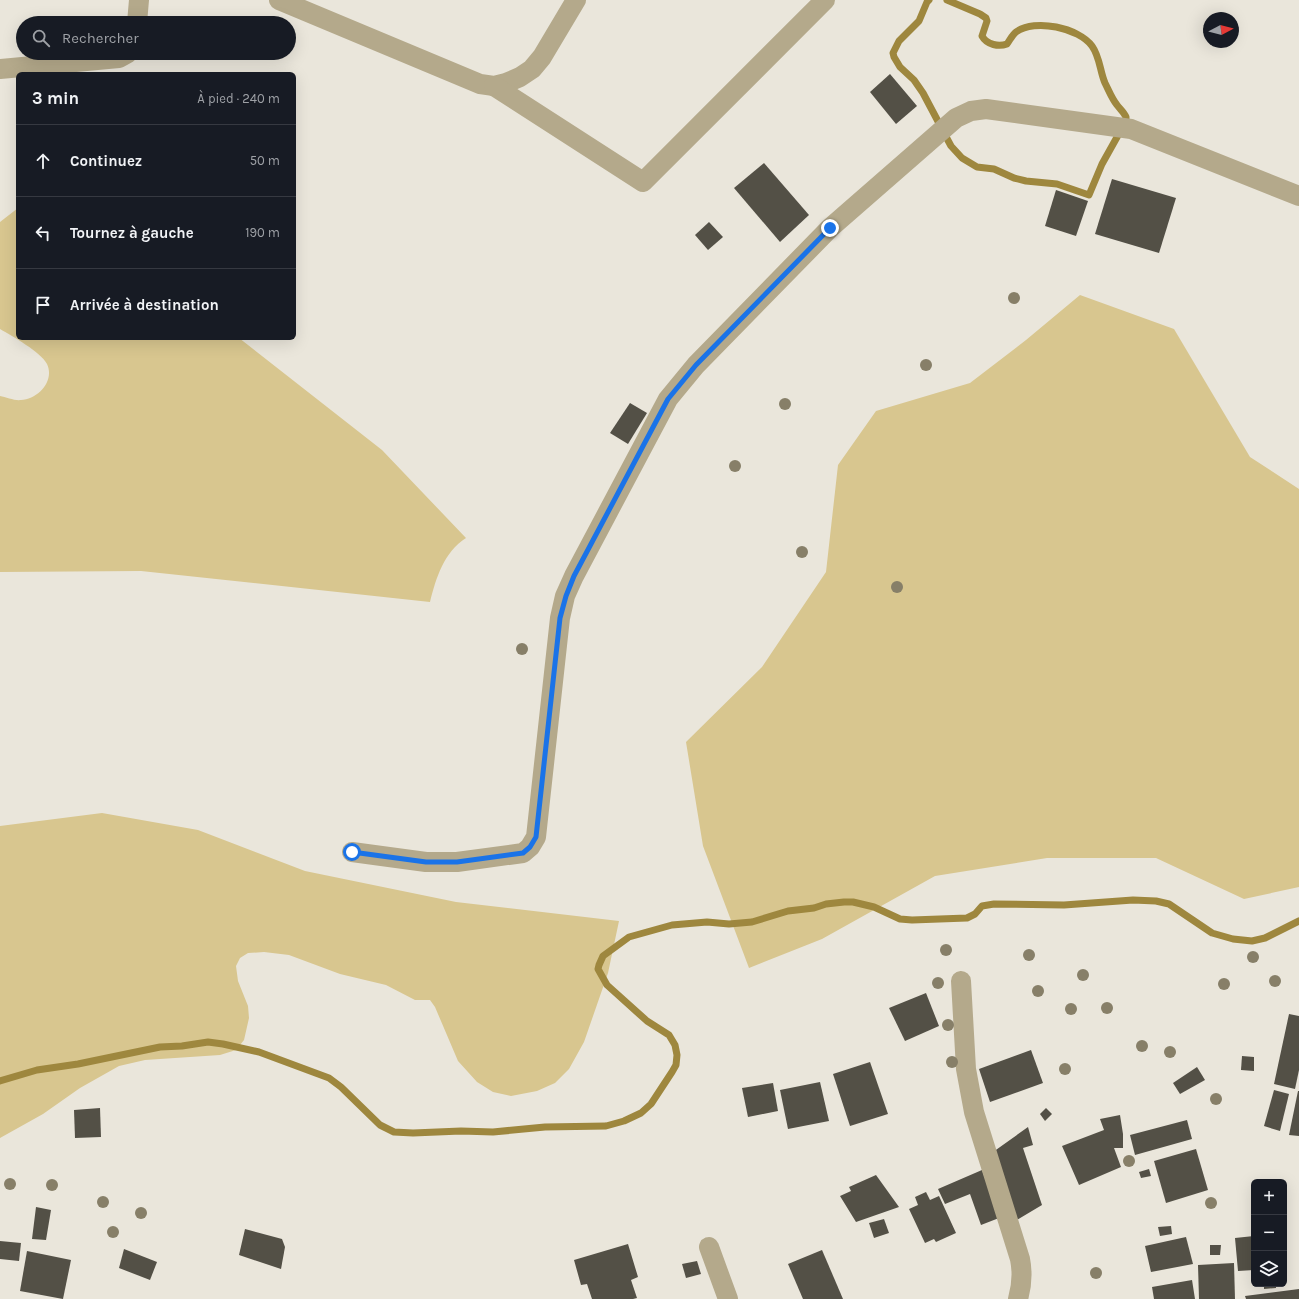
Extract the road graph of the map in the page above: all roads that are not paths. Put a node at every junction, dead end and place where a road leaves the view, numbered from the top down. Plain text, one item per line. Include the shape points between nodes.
1 (139, 0) edge
2 (279, 0) edge
3 (576, 0) edge
4 (825, 0) edge
5 (138, 16) edge
6 (97, 60) edge
7 (0, 69) edge
8 (494, 86) junction
9 (1299, 196) edge
10 (352, 852) dead end
11 (961, 981) dead end
12 (709, 1247) dead end
13 (728, 1299) edge
14 (1018, 1299) edge

1 - 5 street
2 - 8 street via 480,84
3 - 8 street via 532,69 520,77
4 - 8 street via 643,182
6 - 7 street
9 - 10 street via 1131,129 986,109 971,111 956,118 830,228 696,365 668,399 574,576 566,596 560,618 536,837 530,847 523,853 457,862 426,862
11 - 14 street via 966,1069 970,1092 1020,1260 1022,1274
12 - 13 street

